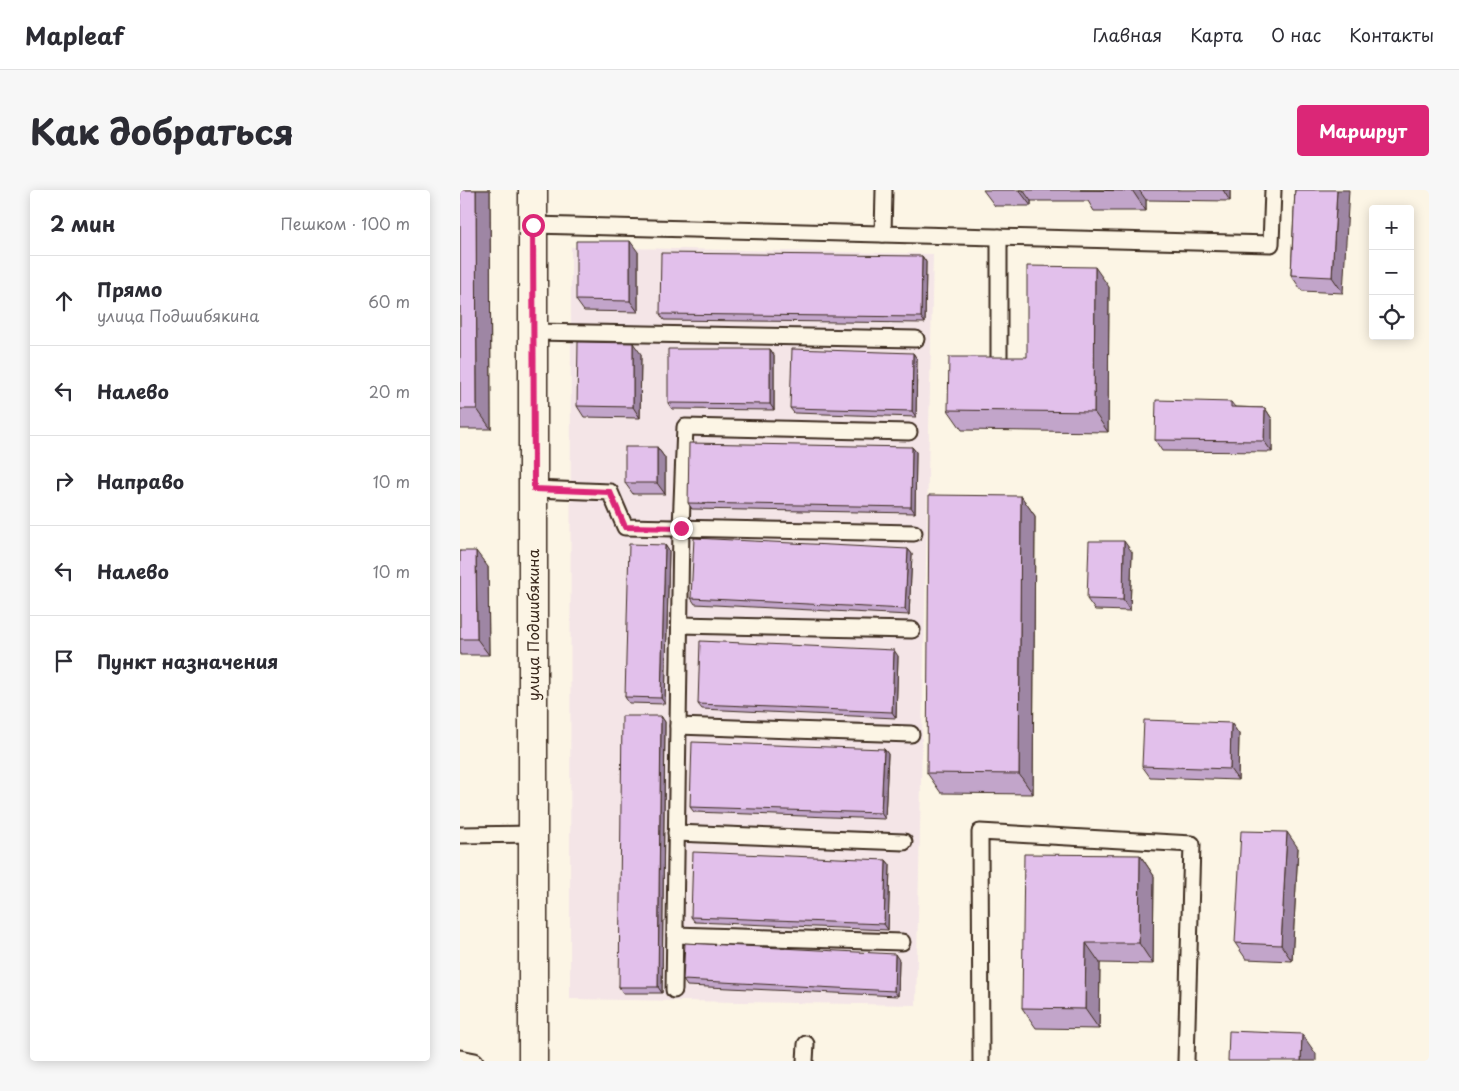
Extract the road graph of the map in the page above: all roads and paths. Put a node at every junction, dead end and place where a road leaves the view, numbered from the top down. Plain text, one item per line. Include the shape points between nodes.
1 (533, 190) edge
2 (884, 190) edge
3 (1273, 190) edge
4 (533, 225) junction
5 (883, 234) junction
6 (999, 237) junction
7 (534, 332) junction
8 (916, 339) dead end
9 (999, 357) edge
10 (909, 432) dead end
11 (534, 489) junction
12 (681, 528) junction
13 (914, 533) dead end
14 (680, 625) junction
15 (912, 630) dead end
16 (678, 726) junction
17 (911, 734) dead end
18 (534, 834) junction
19 (676, 834) junction
20 (460, 835) edge
21 (904, 842) dead end
22 (674, 935) junction
23 (902, 942) dead end
24 (674, 990) dead end
25 (806, 1044) dead end
26 (460, 1058) edge
27 (476, 1061) edge
28 (533, 1061) edge
29 (805, 1061) edge
30 (980, 1061) edge
31 (1186, 1061) edge

1 - 4 main road, улица Подшибякина
2 - 5 lane
3 - 6 lane via 1271,244
4 - 5 lane
4 - 7 main road, улица Подшибякина
5 - 6 lane
6 - 9 lane
7 - 8 lane
7 - 11 main road, улица Подшибякина
10 - 12 lane via 685,427
11 - 12 lane via 610,492 625,527
11 - 18 main road, улица Подшибякина
12 - 13 lane
12 - 14 lane
14 - 15 lane
14 - 16 lane
16 - 17 lane
16 - 19 lane
18 - 20 lane
18 - 28 main road, улица Подшибякина
19 - 21 lane
19 - 22 lane
22 - 23 lane
22 - 24 lane
25 - 29 lane
26 - 27 lane
30 - 31 lane via 980,832 1192,844

